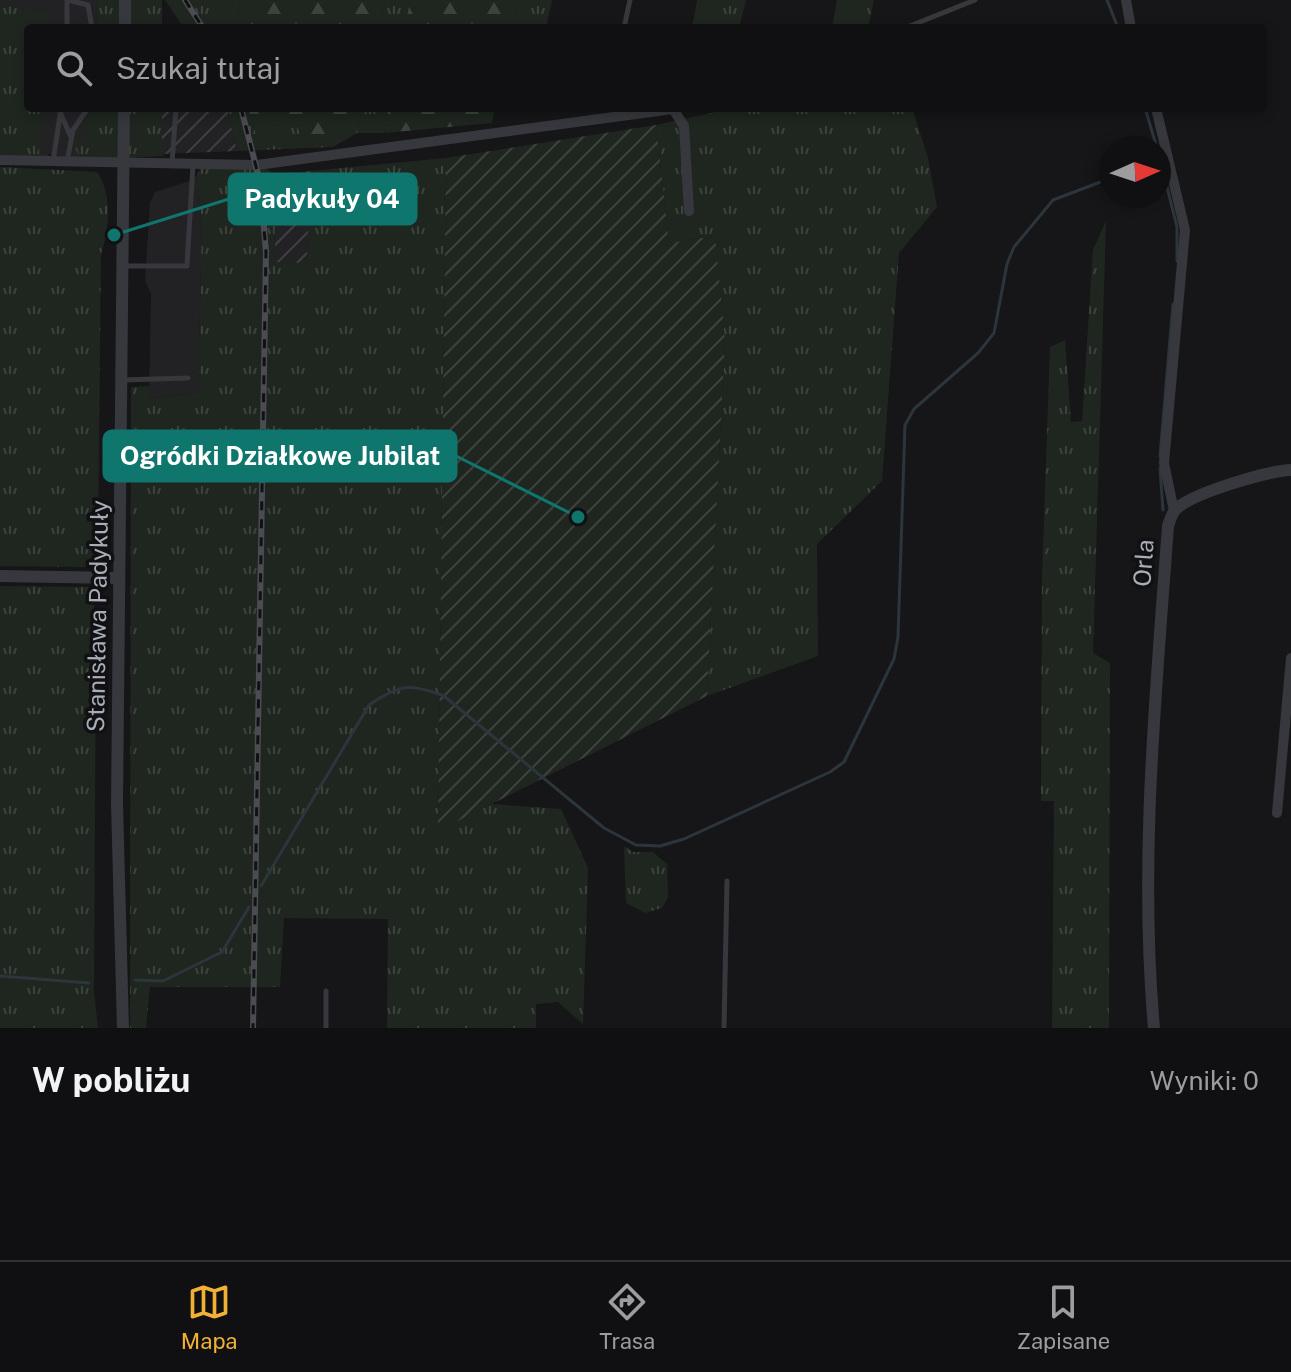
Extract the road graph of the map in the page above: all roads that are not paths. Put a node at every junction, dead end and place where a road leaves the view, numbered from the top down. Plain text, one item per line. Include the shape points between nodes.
1 (67, 0) edge
2 (125, 0) edge
3 (630, 0) edge
4 (975, 0) edge
5 (1126, 0) edge
6 (67, 24) edge
7 (91, 24) edge
8 (125, 24) edge
9 (625, 24) edge
10 (915, 24) edge
11 (1130, 24) edge
12 (61, 112) edge
13 (62, 112) edge
14 (86, 112) edge
15 (124, 112) edge
16 (176, 112) edge
17 (677, 112) edge
18 (1157, 112) edge
19 (604, 113) edge
20 (71, 136) junction
21 (0, 160) edge
22 (53, 162) junction
23 (123, 162) junction
24 (67, 163) junction
25 (172, 164) junction
26 (193, 165) junction
27 (689, 211) dead end
28 (122, 266) junction
29 (188, 378) dead end
30 (121, 380) junction
31 (1291, 470) edge
32 (1174, 511) junction
33 (0, 576) edge
34 (119, 578) junction
35 (1291, 658) edge
36 (1277, 813) dead end
37 (727, 881) dead end
38 (326, 991) dead end
39 (123, 1028) edge
40 (326, 1028) edge
41 (724, 1028) edge
42 (1154, 1028) edge

1 - 6 lane
1 - 7 lane via 88,5
2 - 8 street
3 - 9 lane
4 - 10 lane
5 - 11 street
12 - 22 lane
13 - 20 lane
14 - 20 lane
15 - 23 street, Stanisława Padykuły
16 - 25 lane
17 - 27 street via 684,126
18 - 32 street, Orla via 1185,230 1164,463
19 - 26 street via 257,165
20 - 24 lane
21 - 22 street
22 - 24 street
23 - 24 street
23 - 25 street
23 - 28 street, Stanisława Padykuły
25 - 26 street
26 - 28 lane via 187,266
28 - 30 street, Stanisława Padykuły
29 - 30 lane
30 - 34 street, Stanisława Padykuły
31 - 32 street via 1254,476
32 - 42 street, Orla via 1168,526 1151,736
33 - 34 street
34 - 39 street, Stanisława Padykuły via 117,804
35 - 36 street
37 - 41 lane
38 - 40 lane

